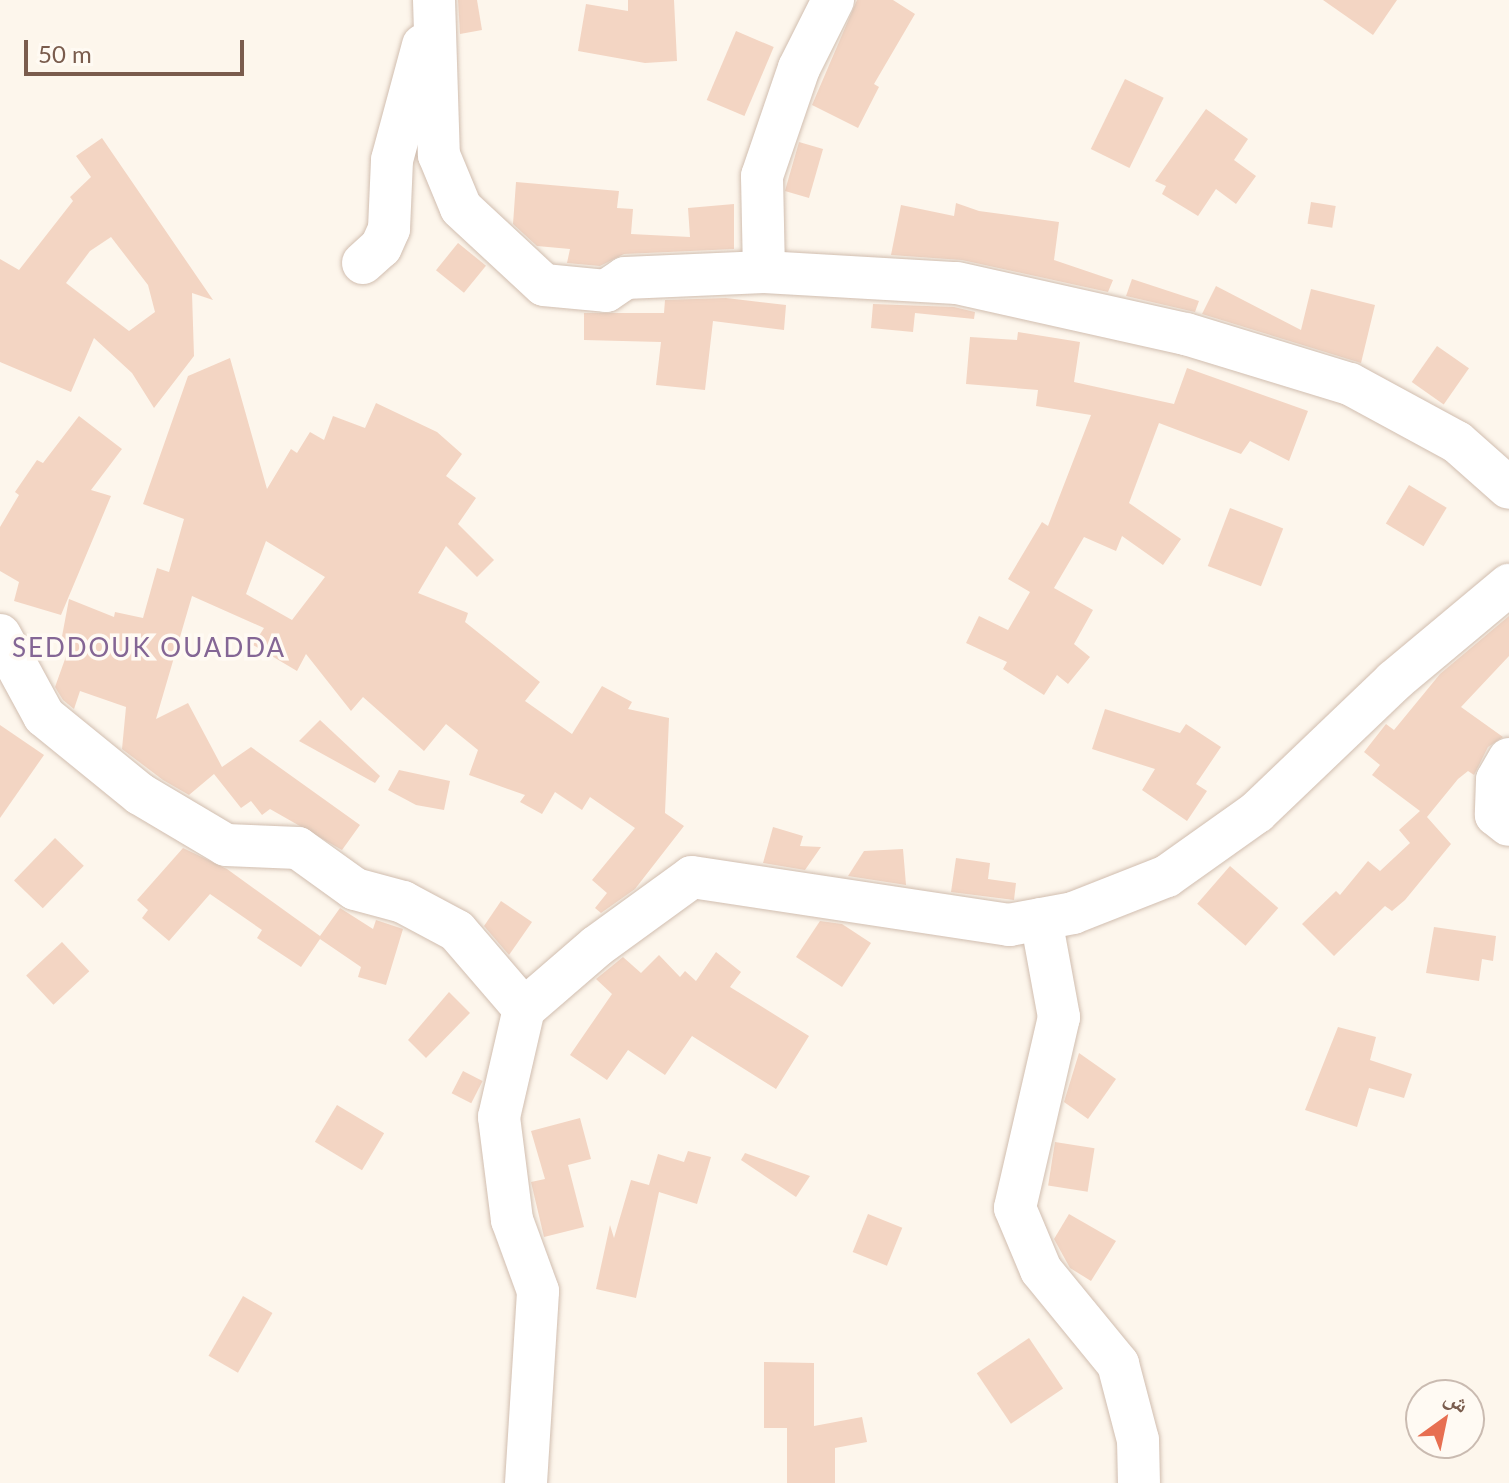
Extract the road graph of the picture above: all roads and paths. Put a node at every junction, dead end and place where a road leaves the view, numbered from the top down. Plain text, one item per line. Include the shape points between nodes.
1 (419, 0) edge
2 (434, 0) edge
3 (833, 0) edge
4 (363, 263) dead end
5 (764, 272) junction
6 (1509, 488) edge
7 (1509, 585) edge
8 (0, 635) edge
9 (1509, 759) edge
10 (1509, 825) edge
11 (1041, 919) junction
12 (524, 1009) junction
13 (526, 1483) edge
14 (1139, 1483) edge

1 - 4 street via 424,44 392,160 389,229 381,247
2 - 5 street via 439,155 461,208 544,285 606,291 625,278
3 - 5 street via 799,68 762,176
5 - 6 street via 957,283 1186,334 1350,384 1457,442
7 - 11 street via 1394,681 1257,812 1167,876 1073,913
8 - 12 street via 44,716 140,794 226,845 298,848 355,889 403,902 457,931
9 - 10 street via 1497,780 1496,815
11 - 12 street via 1009,925 692,877 597,946
11 - 14 street via 1059,1017 1015,1208 1041,1270 1118,1364 1138,1440
12 - 13 street via 499,1117 512,1220 538,1291

